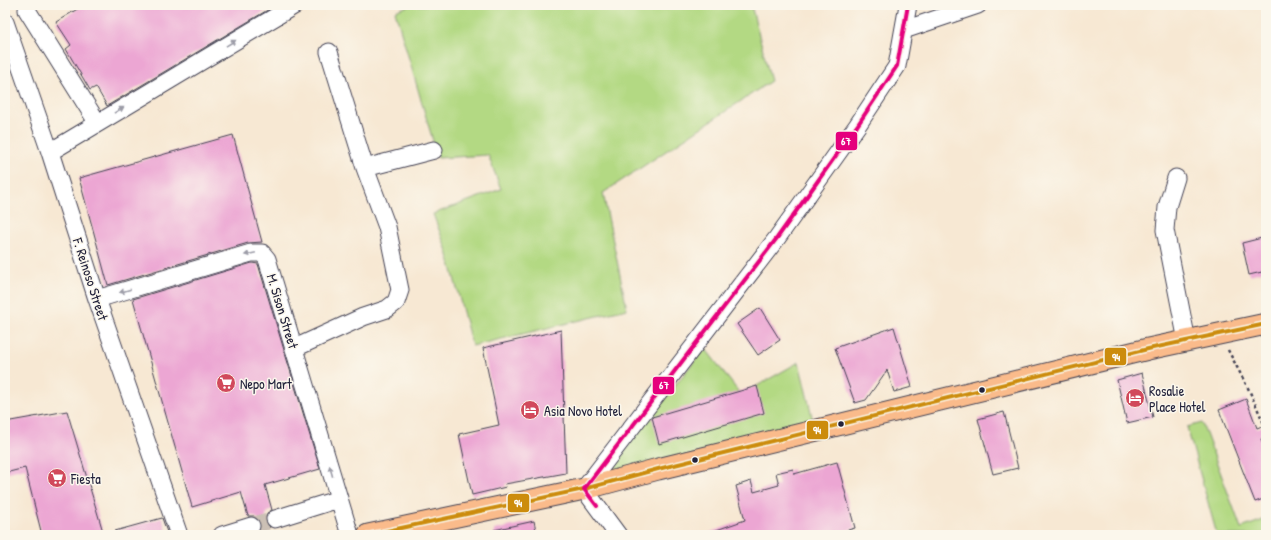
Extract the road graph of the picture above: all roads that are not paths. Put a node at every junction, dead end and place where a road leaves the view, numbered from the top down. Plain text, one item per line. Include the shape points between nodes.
1 (296, 5) edge
2 (908, 5) edge
3 (978, 5) edge
4 (31, 7) edge
5 (5, 21) edge
6 (904, 30) junction
7 (329, 52) dead end
8 (97, 122) junction
9 (434, 150) dead end
10 (50, 152) junction
11 (365, 168) junction
12 (1176, 178) dead end
13 (97, 299) junction
14 (1266, 324) edge
15 (1188, 341) junction
16 (295, 348) junction
17 (584, 489) junction
18 (340, 499) junction
19 (275, 519) tunnel mouth
20 (251, 526) tunnel mouth
21 (179, 535) edge
22 (222, 535) edge
23 (350, 535) edge
24 (368, 535) edge
25 (618, 535) edge

8 -> 1 street
2 - 6 street
3 - 6 street
4 - 5 street
4 - 8 street
5 - 10 street, F. Reinoso Street
6 - 17 street via 897,66 856,126 777,238
7 - 11 street
8 - 10 street
9 - 11 street
10 - 13 street, F. Reinoso Street
11 - 16 street via 387,228 400,290 396,302 387,309 363,317
12 - 15 street via 1165,230
16 -> 13 street, M. Sison Street via 267,259 262,253 252,253
13 - 21 street, F. Reinoso Street
14 - 15 main road
15 - 17 main road
18 -> 16 street, M. Sison Street
17 - 24 main road
17 - 25 street
18 - 19 street
18 - 23 street, M. Sison Street
20 - 22 street

